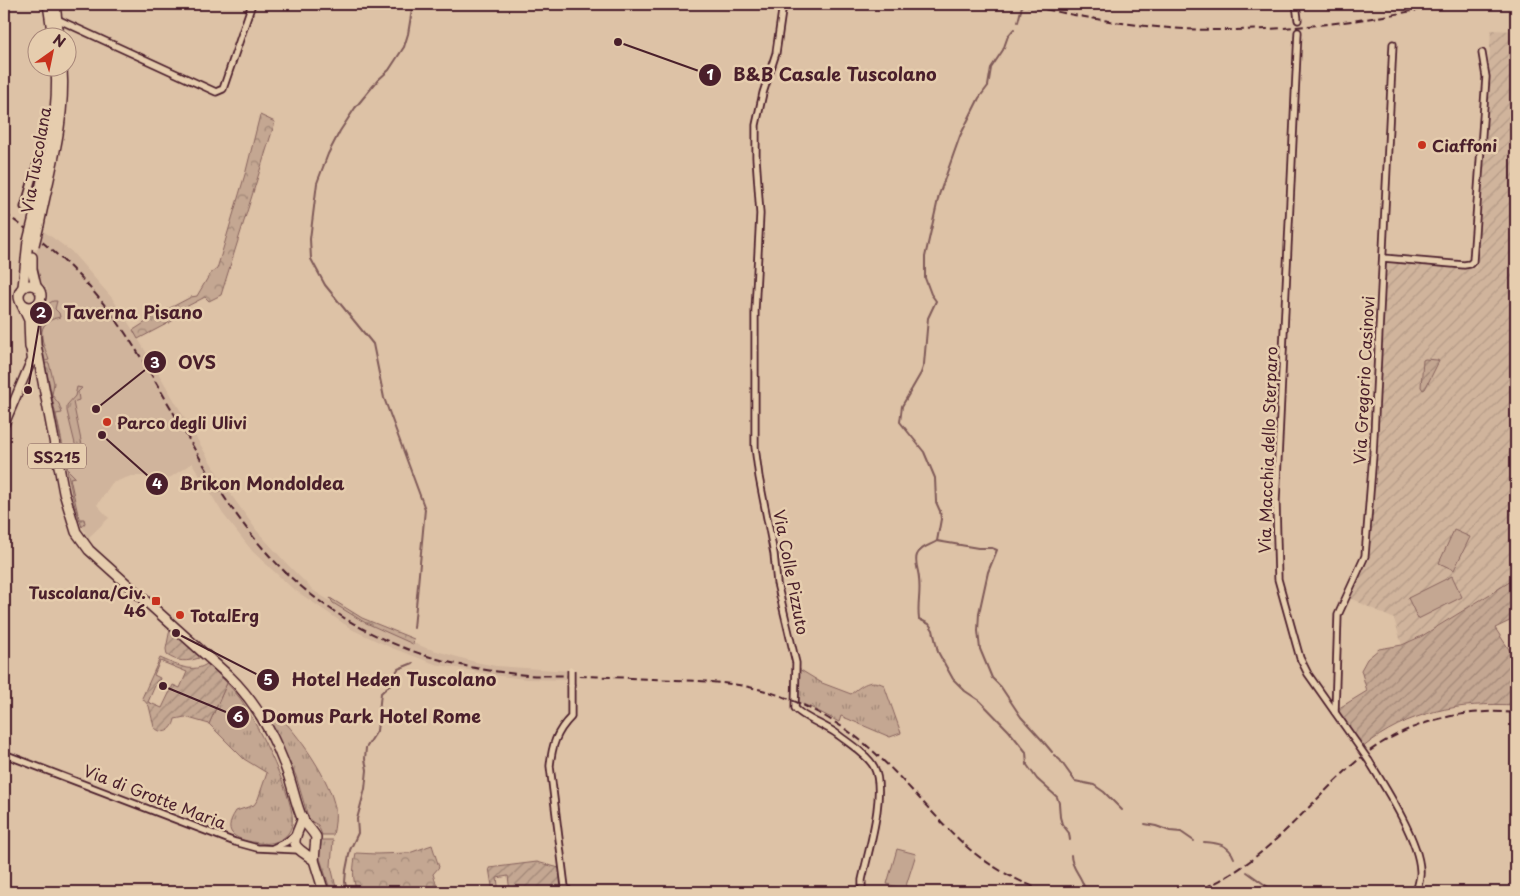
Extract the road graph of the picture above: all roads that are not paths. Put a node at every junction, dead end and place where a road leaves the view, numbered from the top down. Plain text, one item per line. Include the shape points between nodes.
1 (48, 4) edge
2 (55, 4) edge
3 (252, 4) edge
4 (783, 4) edge
5 (1296, 4) edge
6 (57, 19) junction
7 (1298, 20) dead end
8 (52, 28) edge
9 (58, 28) edge
10 (1298, 32) dead end
11 (1393, 44) dead end
12 (1482, 53) dead end
13 (56, 78) edge
14 (62, 78) edge
15 (55, 100) junction
16 (35, 220) junction
17 (31, 243) junction
18 (1383, 258) junction
19 (36, 286) junction
20 (23, 287) junction
21 (21, 303) junction
22 (38, 304) junction
23 (31, 352) junction
24 (40, 368) junction
25 (4, 425) edge
26 (571, 670) dead end
27 (1335, 712) junction
28 (4, 754) edge
29 (302, 818) junction
30 (312, 832) junction
31 (296, 834) junction
32 (315, 848) junction
33 (271, 849) junction
34 (300, 851) junction
35 (314, 860) junction
36 (324, 892) edge
37 (570, 892) edge
38 (862, 892) edge
39 (1416, 892) edge

1 - 8 main road
2 - 6 main road
3 - 6 street via 223,89 216,92
4 - 38 street, Via Colle Pizzuto via 776,53 756,125 760,214 754,317 756,457 777,583 796,663 795,708 845,740 871,762 875,770 879,800
5 - 7 street
6 - 9 main road
10 - 27 street, Via Macchia dello Sterparo via 1276,502 1277,570 1302,662
11 - 18 street, Via Gregorio Casinovi
12 - 18 street via 1486,77 1473,261 1464,265
13 - 15 main road, Via Tuscolana
14 - 16 main road, Via Tuscolana via 58,135
15 - 16 main road, Via Tuscolana
15 - 16 street via 24,208
16 - 17 main road, Via Tuscolana, bridge
17 - 19 main road, Via Tuscolana
17 - 20 main road, Via Tuscolana
18 - 27 street, Via Gregorio Casinovi via 1365,556 1338,615
19 - 20 main road
19 - 22 main road via 41,294
20 - 21 main road via 19,293
21 - 22 main road via 29,307
21 - 23 main road, SS215 via 29,320
22 - 24 main road, SS215 via 35,334
23 - 24 main road, SS215
23 - 25 main road via 32,360
24 - 29 main road, SS215 via 64,493 77,535 89,550 245,693 273,737
26 - 37 street, bridge via 571,718 561,727 554,742 550,766 565,887
27 - 39 street, Via Macchia dello Sterparo, bridge via 1393,802 1416,851 1420,871
28 - 33 street, Via di Grotte Maria via 218,836 254,848
29 - 30 main road
29 - 31 main road
30 - 31 main road via 304,830
30 - 32 main road via 317,839
31 - 33 street
31 - 34 main road via 294,844
32 - 34 main road
32 - 35 main road
33 - 34 street, Via di Grotte Maria
34 - 35 main road
35 - 36 main road

